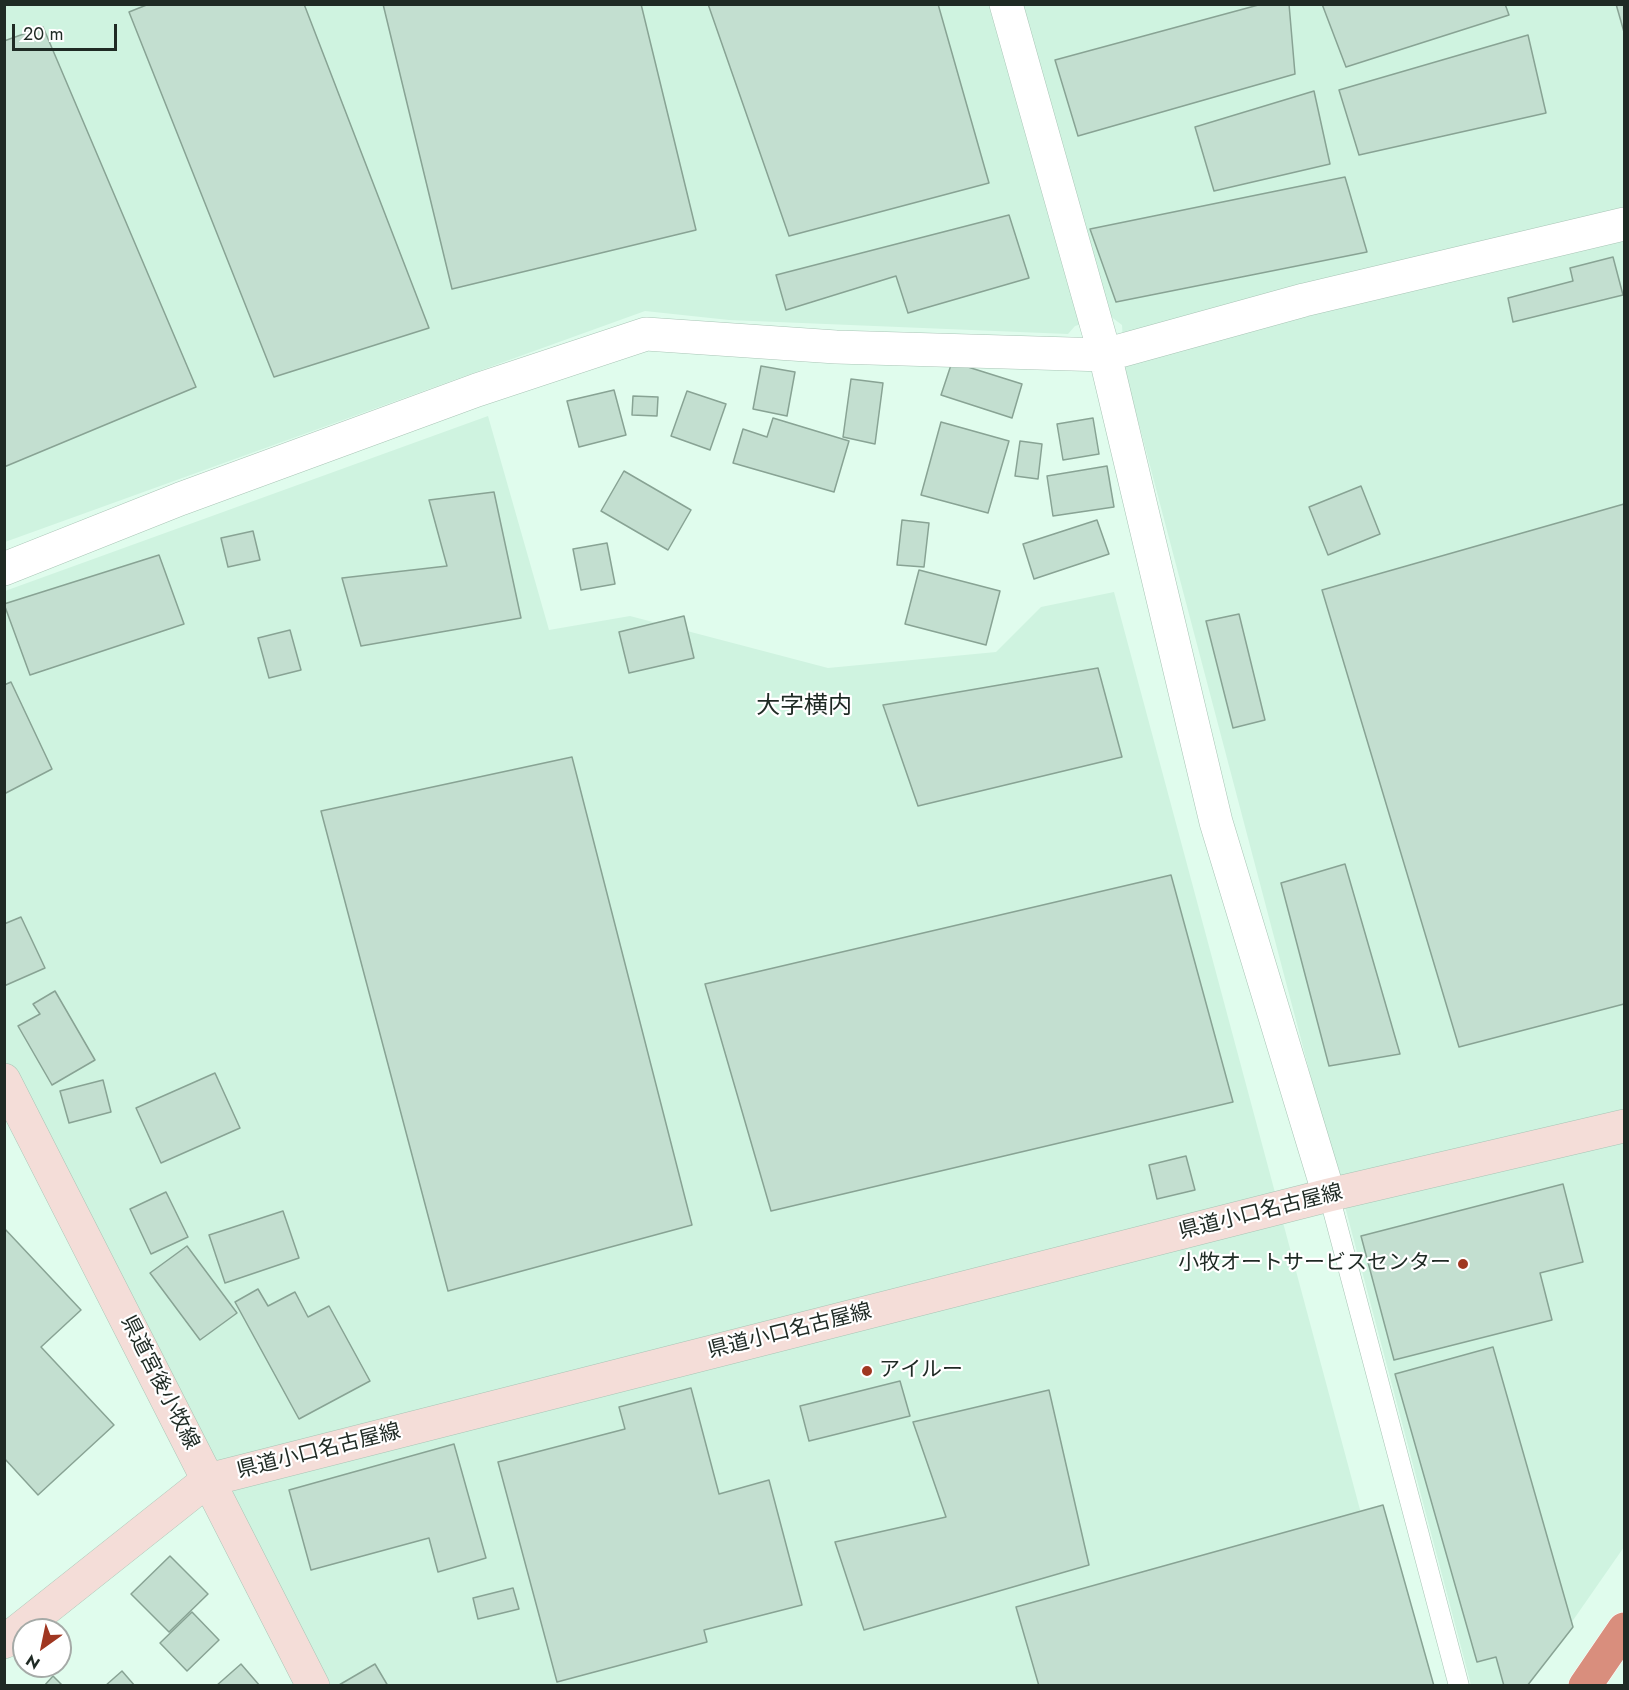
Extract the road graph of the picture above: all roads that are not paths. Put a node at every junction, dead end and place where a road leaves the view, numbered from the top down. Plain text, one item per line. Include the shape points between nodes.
1 (1006, 4) edge
2 (1624, 224) edge
3 (1105, 355) junction
4 (4, 569) edge
5 (4, 1080) edge
6 (1624, 1126) edge
7 (1329, 1195) junction
8 (208, 1480) junction
9 (1624, 1629) edge
10 (4, 1641) edge
11 (313, 1686) edge
12 (1459, 1686) edge
13 (1585, 1686) edge

1 - 3 street
2 - 3 street via 1304,300
3 - 4 street via 836,347 646,334 466,394 180,499
3 - 7 street via 1216,822
5 - 8 main road, 県道宮後小牧線
6 - 7 main road, 県道小口名古屋線
7 - 8 main road, 県道小口名古屋線
7 - 12 lane
8 - 10 main road, 県道小口名古屋線
8 - 11 main road, 県道宮後小牧線
9 - 13 highway

